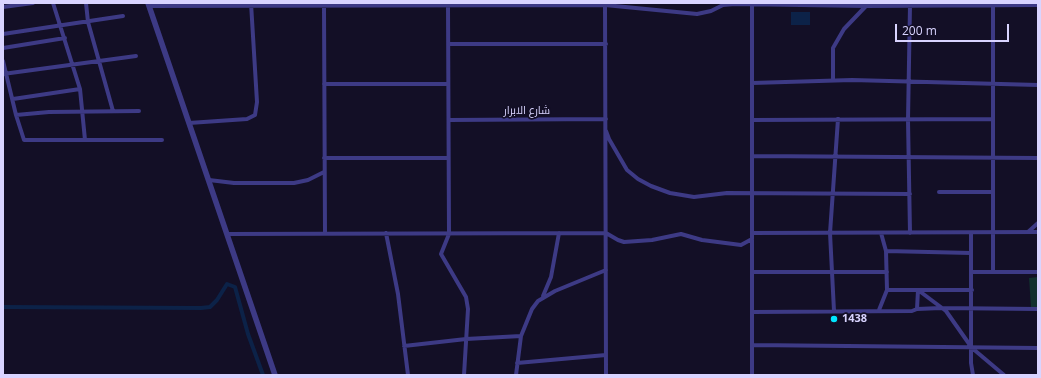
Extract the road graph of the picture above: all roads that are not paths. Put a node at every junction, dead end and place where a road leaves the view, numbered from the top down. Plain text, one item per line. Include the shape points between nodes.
1 (33, 3) edge
2 (53, 3) edge
3 (86, 3) edge
4 (251, 4) edge
5 (341, 4) edge
6 (425, 4) edge
7 (512, 4) edge
8 (605, 4) edge
9 (752, 4) edge
10 (783, 4) edge
11 (832, 4) edge
12 (925, 4) edge
13 (932, 4) edge
14 (993, 4) edge
15 (148, 5) edge
16 (1038, 5) edge
17 (324, 6) junction
18 (448, 6) junction
19 (866, 6) junction
20 (910, 6) junction
21 (3, 7) edge
22 (123, 16) dead end
23 (88, 22) junction
24 (60, 26) junction
25 (3, 34) edge
26 (65, 38) junction
27 (448, 44) junction
28 (606, 44) junction
29 (3, 48) edge
30 (136, 56) dead end
31 (3, 61) edge
32 (99, 62) junction
33 (72, 66) junction
34 (5, 74) edge
35 (833, 81) junction
36 (909, 81) junction
37 (752, 83) junction
38 (324, 84) junction
39 (448, 84) junction
40 (992, 85) junction
41 (1038, 85) edge
42 (80, 89) junction
43 (13, 99) junction
44 (113, 111) junction
45 (139, 111) dead end
46 (83, 112) junction
47 (16, 115) junction
48 (992, 119) junction
49 (449, 120) junction
50 (606, 120) junction
51 (752, 120) junction
52 (838, 120) junction
53 (908, 120) junction
54 (189, 123) junction
55 (606, 129) junction
56 (85, 140) junction
57 (162, 140) dead end
58 (752, 156) junction
59 (835, 157) junction
60 (909, 157) junction
61 (324, 158) junction
62 (448, 158) junction
63 (1038, 158) edge
64 (992, 159) junction
65 (324, 172) junction
66 (209, 180) junction
67 (832, 192) junction
68 (939, 192) dead end
69 (992, 192) junction
70 (752, 193) junction
71 (910, 194) junction
72 (1038, 223) edge
73 (1026, 232) junction
74 (1038, 232) edge
75 (325, 233) junction
76 (386, 233) junction
77 (559, 233) junction
78 (606, 233) junction
79 (752, 233) junction
80 (830, 233) junction
81 (881, 233) junction
82 (910, 233) junction
83 (971, 233) junction
84 (992, 233) junction
85 (227, 234) junction
86 (449, 234) junction
87 (752, 239) junction
88 (886, 251) junction
89 (971, 254) junction
90 (606, 270) junction
91 (752, 272) junction
92 (832, 272) junction
93 (887, 272) junction
94 (971, 272) junction
95 (993, 272) junction
96 (1038, 272) edge
97 (887, 290) junction
98 (918, 290) junction
99 (972, 290) junction
100 (543, 296) junction
101 (941, 308) junction
102 (972, 308) junction
103 (917, 309) junction
104 (1038, 309) edge
105 (879, 310) junction
106 (834, 311) junction
107 (753, 312) junction
108 (522, 336) junction
109 (466, 339) junction
110 (752, 345) junction
111 (404, 346) junction
112 (972, 348) junction
113 (1038, 348) edge
114 (606, 355) junction
115 (517, 363) junction
116 (275, 375) edge
117 (408, 375) edge
118 (464, 375) edge
119 (516, 375) edge
120 (606, 375) edge
121 (752, 375) edge
122 (973, 375) edge
123 (1004, 375) edge

1 - 21 street
2 - 24 street
3 - 23 street
4 - 15 street
4 - 17 street
4 - 54 street via 257,102 255,116
5 - 6 street
5 - 17 street
6 - 18 street
7 - 8 street
7 - 18 street
8 - 9 street via 697,14 712,11 723,5
8 - 28 street
9 - 10 street
9 - 37 street
10 - 11 street
11 - 19 street
12 - 13 street
12 - 20 street
13 - 14 street
14 - 16 street
14 - 40 street
15 - 54 street
17 - 38 street
18 - 27 street
19 - 20 street
19 - 35 street via 844,29 833,48
20 - 36 street
22 - 23 street
23 - 24 street
23 - 32 street
24 - 25 street
24 - 26 street
26 - 29 street
26 - 33 street
27 - 28 street
27 - 39 street
28 - 50 street
30 - 32 street
31 - 34 street
32 - 33 street
32 - 44 street
33 - 34 street
33 - 42 street
34 - 43 street
35 - 36 street
35 - 37 street
36 - 40 street
36 - 53 street
37 - 51 street
38 - 39 street
38 - 61 street
39 - 49 street
40 - 41 street
40 - 48 street
42 - 43 street
42 - 46 street
43 - 47 street
44 - 45 street
44 - 46 street
46 - 47 street
46 - 56 street
47 - 56 street via 26,141
48 - 53 street
48 - 64 street
49 - 50 street, شارع الابرار
49 - 62 street
50 - 55 street
51 - 52 street
51 - 58 street
52 - 53 street
52 - 59 street
53 - 60 street
54 - 66 street
55 - 70 street via 627,170 651,186 694,197
55 - 78 street
56 - 57 street
58 - 59 street
58 - 70 street
59 - 60 street
59 - 67 street
60 - 64 street
60 - 71 street
61 - 62 street
61 - 65 street
62 - 86 street
63 - 64 street
64 - 69 street
65 - 66 street via 308,180 294,183 234,183
65 - 75 street
66 - 85 street
67 - 70 street
67 - 71 street
67 - 80 street
68 - 69 street
69 - 84 street
70 - 79 street
71 - 82 street
72 - 73 street
73 - 74 street
73 - 84 street
75 - 76 street
75 - 85 street
76 - 86 street
76 - 111 street via 398,294
77 - 78 street
77 - 86 street
77 - 100 street via 551,277
78 - 87 street via 624,242 681,234 702,240 740,245
78 - 90 street
79 - 80 street
79 - 87 street
80 - 81 street
80 - 92 street
81 - 82 street
81 - 88 street
82 - 83 street
83 - 84 street
83 - 89 street
84 - 95 street
85 - 116 street
86 - 109 street via 441,254 466,297
87 - 91 street
88 - 89 street
88 - 93 street
89 - 94 street
90 - 100 street
90 - 114 street
91 - 92 street
91 - 107 street
92 - 93 street
92 - 106 street
93 - 97 street
94 - 95 street
94 - 99 street
95 - 96 street
97 - 98 street
97 - 105 street
98 - 99 street
98 - 101 street
98 - 103 street
99 - 102 street
100 - 108 street via 532,309
101 - 102 street
101 - 103 street
101 - 112 street via 946,311
102 - 104 street
102 - 112 street
103 - 105 street
105 - 106 street
106 - 107 street
107 - 110 street
108 - 109 street
108 - 115 street
109 - 111 street
109 - 118 street
110 - 112 street
110 - 121 street
111 - 117 street
112 - 113 street
112 - 122 street
112 - 123 street
114 - 115 street
114 - 120 street
115 - 119 street

